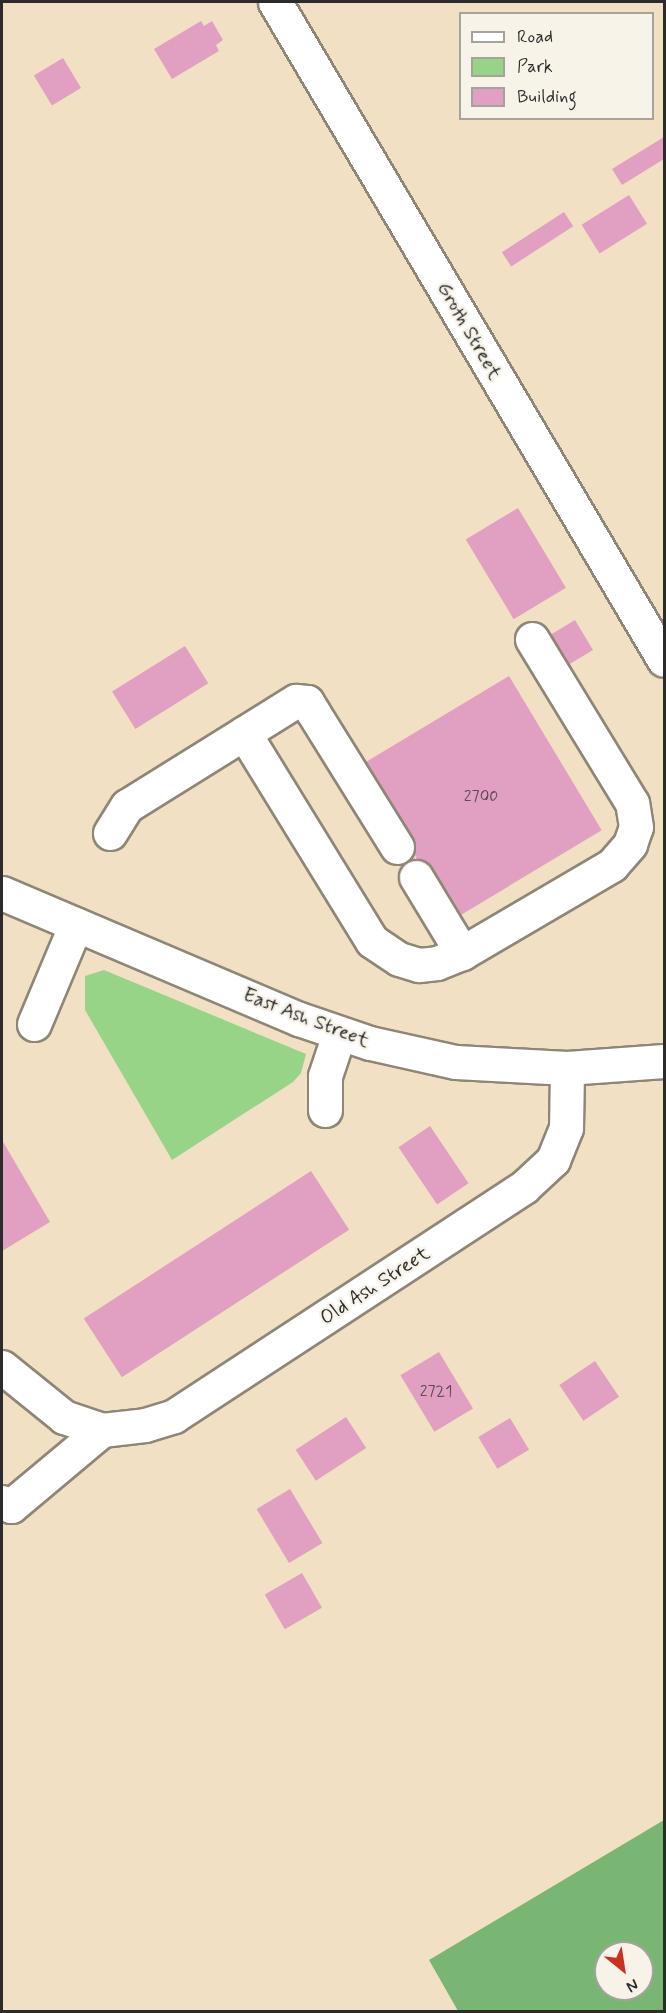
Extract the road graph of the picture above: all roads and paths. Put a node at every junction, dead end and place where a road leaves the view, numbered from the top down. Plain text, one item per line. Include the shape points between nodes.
1 (275, 2) edge
2 (532, 639) dead end
3 (664, 660) edge
4 (244, 733) junction
5 (110, 833) dead end
6 (397, 847) dead end
7 (416, 877) dead end
8 (2, 893) edge
9 (76, 924) junction
10 (462, 953) junction
11 (33, 1024) dead end
12 (339, 1034) junction
13 (664, 1061) edge
14 (567, 1068) junction
15 (325, 1110) dead end
16 (2, 1367) edge
17 (102, 1430) junction
18 (2, 1502) edge

1 - 3 street, Groth Street
2 - 10 street via 632,803 636,826 630,844 612,865
4 - 5 street via 127,806
4 - 6 street via 287,706 307,702
4 - 10 street via 372,941 399,959 419,965
7 - 10 street
8 - 9 street, East Ash Street
9 - 11 street
9 - 12 street, East Ash Street
12 - 14 street, East Ash Street via 456,1062
12 - 15 street via 326,1076
13 - 14 street, East Ash Street
14 - 17 street, Old Ash Street via 566,1128 553,1160 524,1186 174,1416 145,1425
16 - 17 street via 64,1416
17 - 18 street via 11,1506

